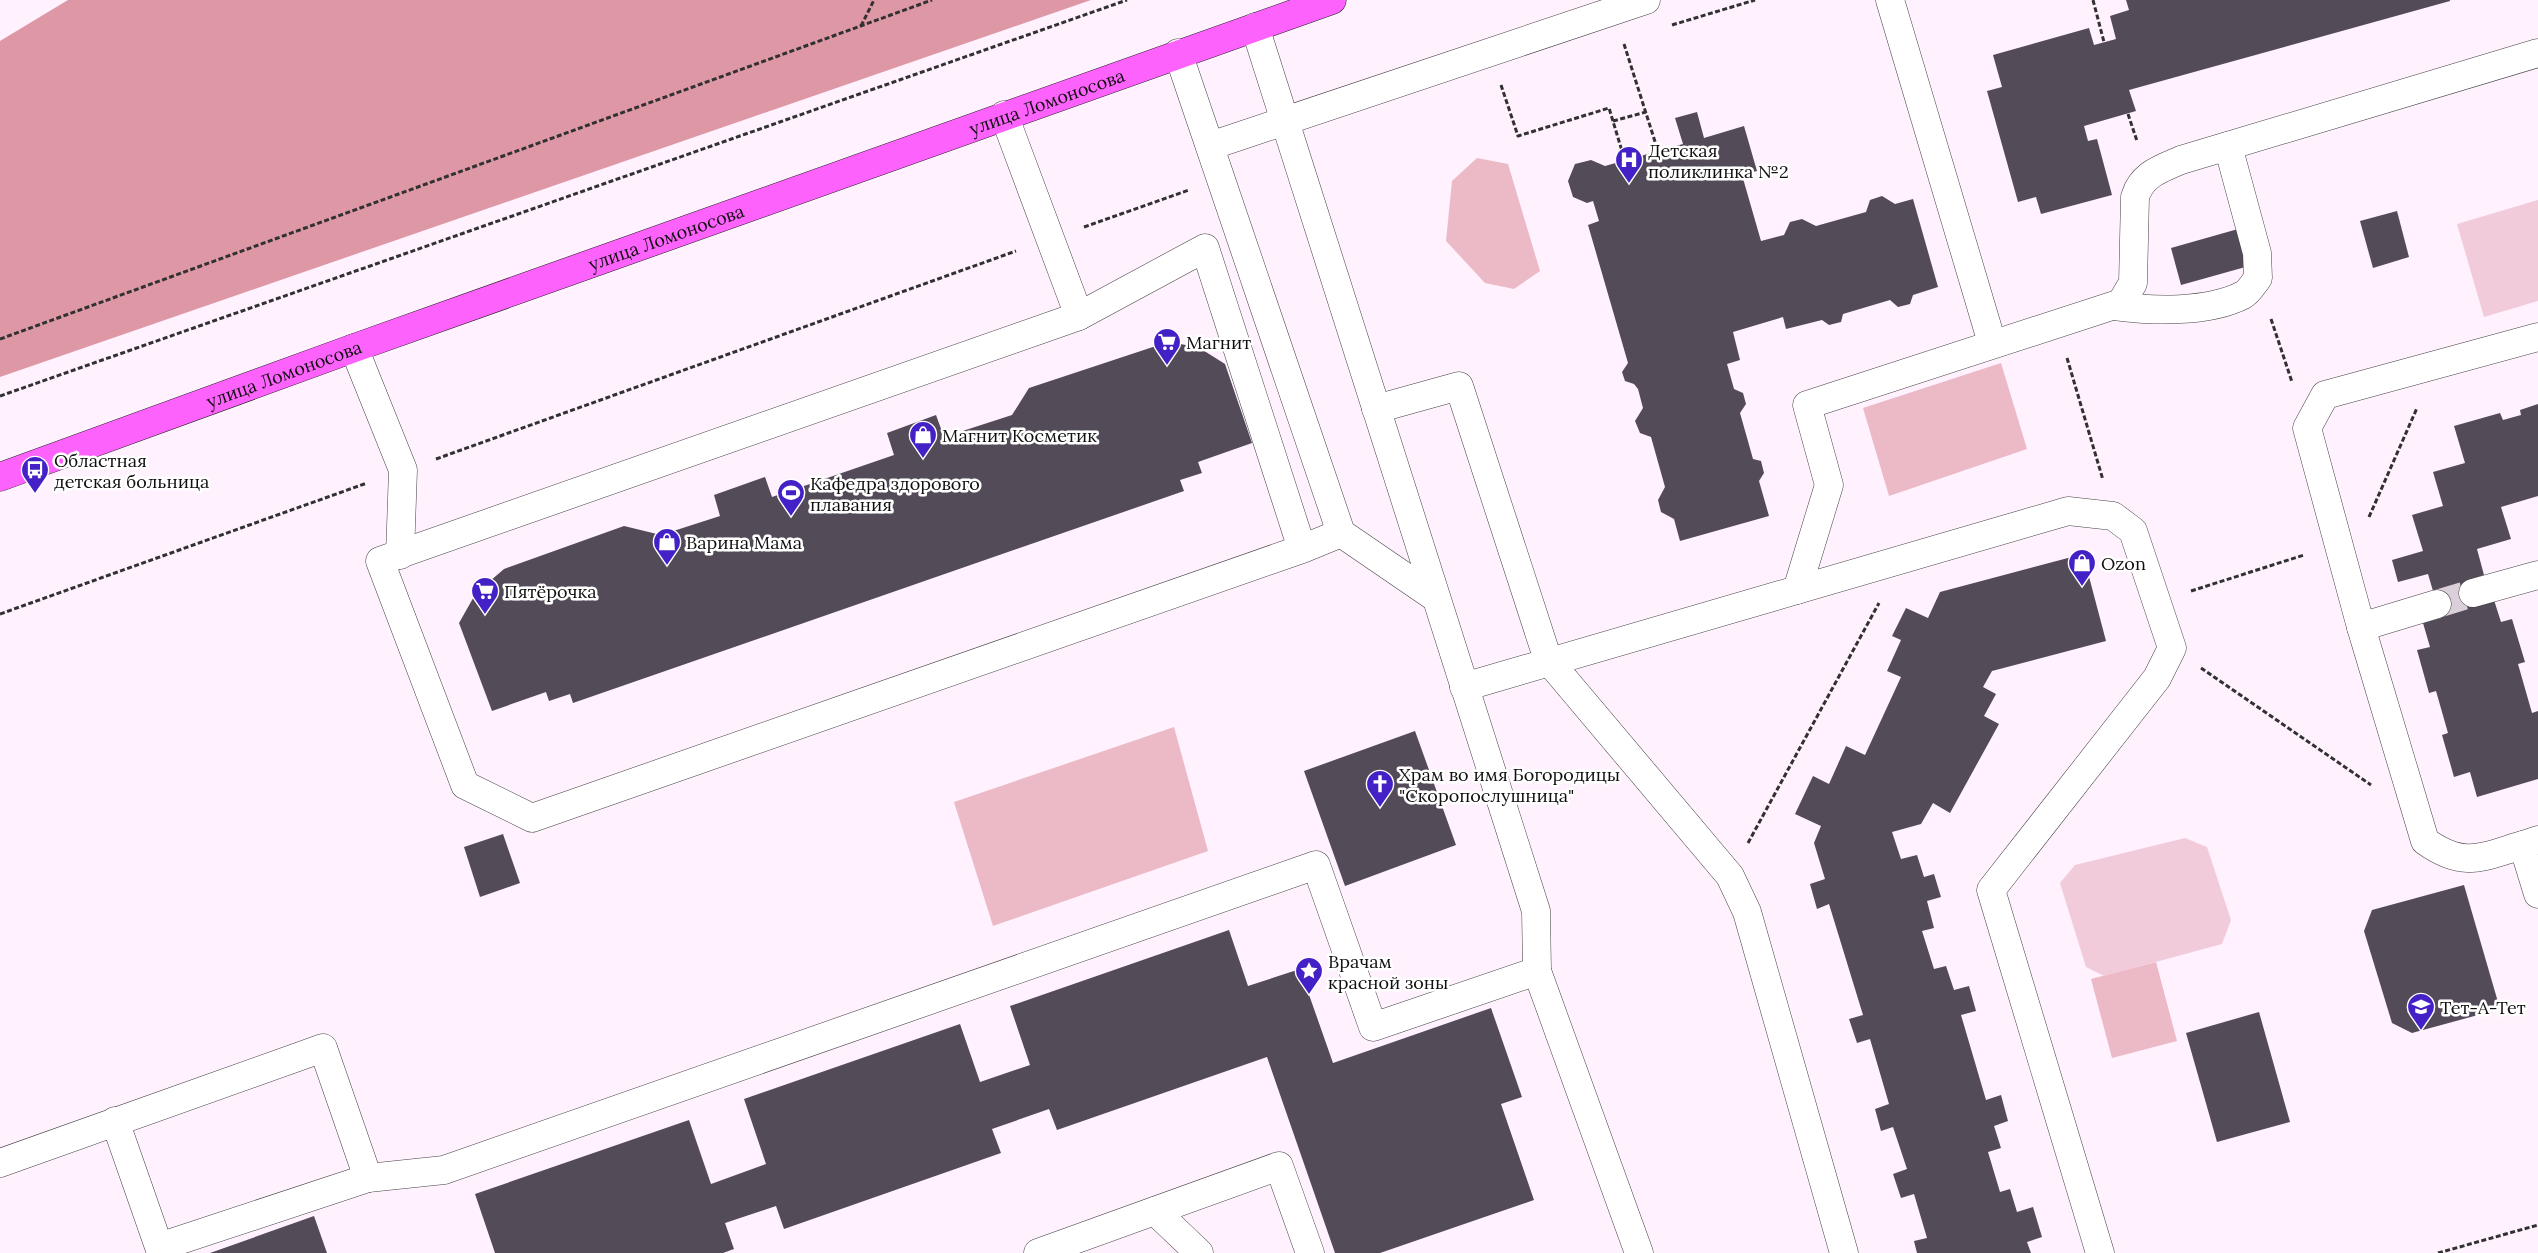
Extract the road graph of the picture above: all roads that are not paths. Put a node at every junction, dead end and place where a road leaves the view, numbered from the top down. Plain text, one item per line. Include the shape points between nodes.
1 (1332, 0) edge
2 (1646, 0) edge
3 (1890, 0) edge
4 (1255, 27) junction
5 (2538, 53) edge
6 (1178, 54) junction
7 (1004, 115) junction
8 (1285, 120) junction
9 (1210, 146) junction
10 (2228, 146) junction
11 (2114, 306) junction
12 (1079, 316) junction
13 (2538, 337) edge
14 (1992, 343) junction
15 (354, 348) junction
16 (1376, 408) junction
17 (0, 478) edge
18 (1341, 533) junction
19 (1302, 549) junction
20 (400, 556) junction
21 (2538, 575) edge
22 (1797, 590) junction
23 (2473, 593) tunnel mouth
24 (1436, 598) junction
25 (2437, 604) tunnel mouth
26 (2361, 627) junction
27 (1548, 660) junction
28 (1464, 687) junction
29 (2531, 843) edge
30 (2538, 894) edge
31 (1537, 971) junction
32 (115, 1121) junction
33 (0, 1163) edge
34 (368, 1178) junction
35 (1155, 1211) junction
36 (1038, 1253) edge
37 (1200, 1253) edge
38 (1310, 1253) edge
39 (1640, 1253) edge
40 (1844, 1253) edge
41 (2100, 1253) edge

1 - 4 main road, улица Ломоносова
2 - 8 lane
3 - 14 lane
4 - 6 main road, улица Ломоносова
4 - 8 lane
5 - 10 lane
6 - 7 main road, улица Ломоносова
6 - 9 lane
7 - 12 lane
7 - 15 main road, улица Ломоносова
8 - 9 lane
8 - 16 lane
9 - 18 lane
10 - 11 lane via 2180,160 2148,175 2138,186 2133,283 2121,303
10 - 11 lane via 2257,253 2258,278 2245,294 2221,303 2165,310
11 - 14 lane
12 - 19 lane via 1205,248
12 - 20 lane
13 - 26 lane via 2325,395 2307,428
14 - 22 lane via 1807,406 1829,485
15 - 17 main road, улица Ломоносова
15 - 20 lane via 403,470
16 - 24 lane
16 - 27 lane via 1459,386
18 - 19 lane
18 - 24 lane
19 - 20 lane via 532,818 464,786 380,561
21 - 23 lane
22 - 27 lane
22 - 41 lane via 2068,511 2113,516 2133,531 2172,648 2157,678 1991,890
24 - 28 lane
25 - 26 lane
26 - 29 lane via 2425,841 2440,851 2472,860
27 - 28 lane
27 - 40 lane via 1730,876 1747,912
28 - 31 lane via 1536,911
29 - 30 lane
31 - 34 lane via 1373,1028 1316,865 444,1170
31 - 39 lane
32 - 33 lane
32 - 34 lane via 159,1247
32 - 34 lane via 324,1048
35 - 36 lane
35 - 37 lane
35 - 38 lane via 1279,1166

